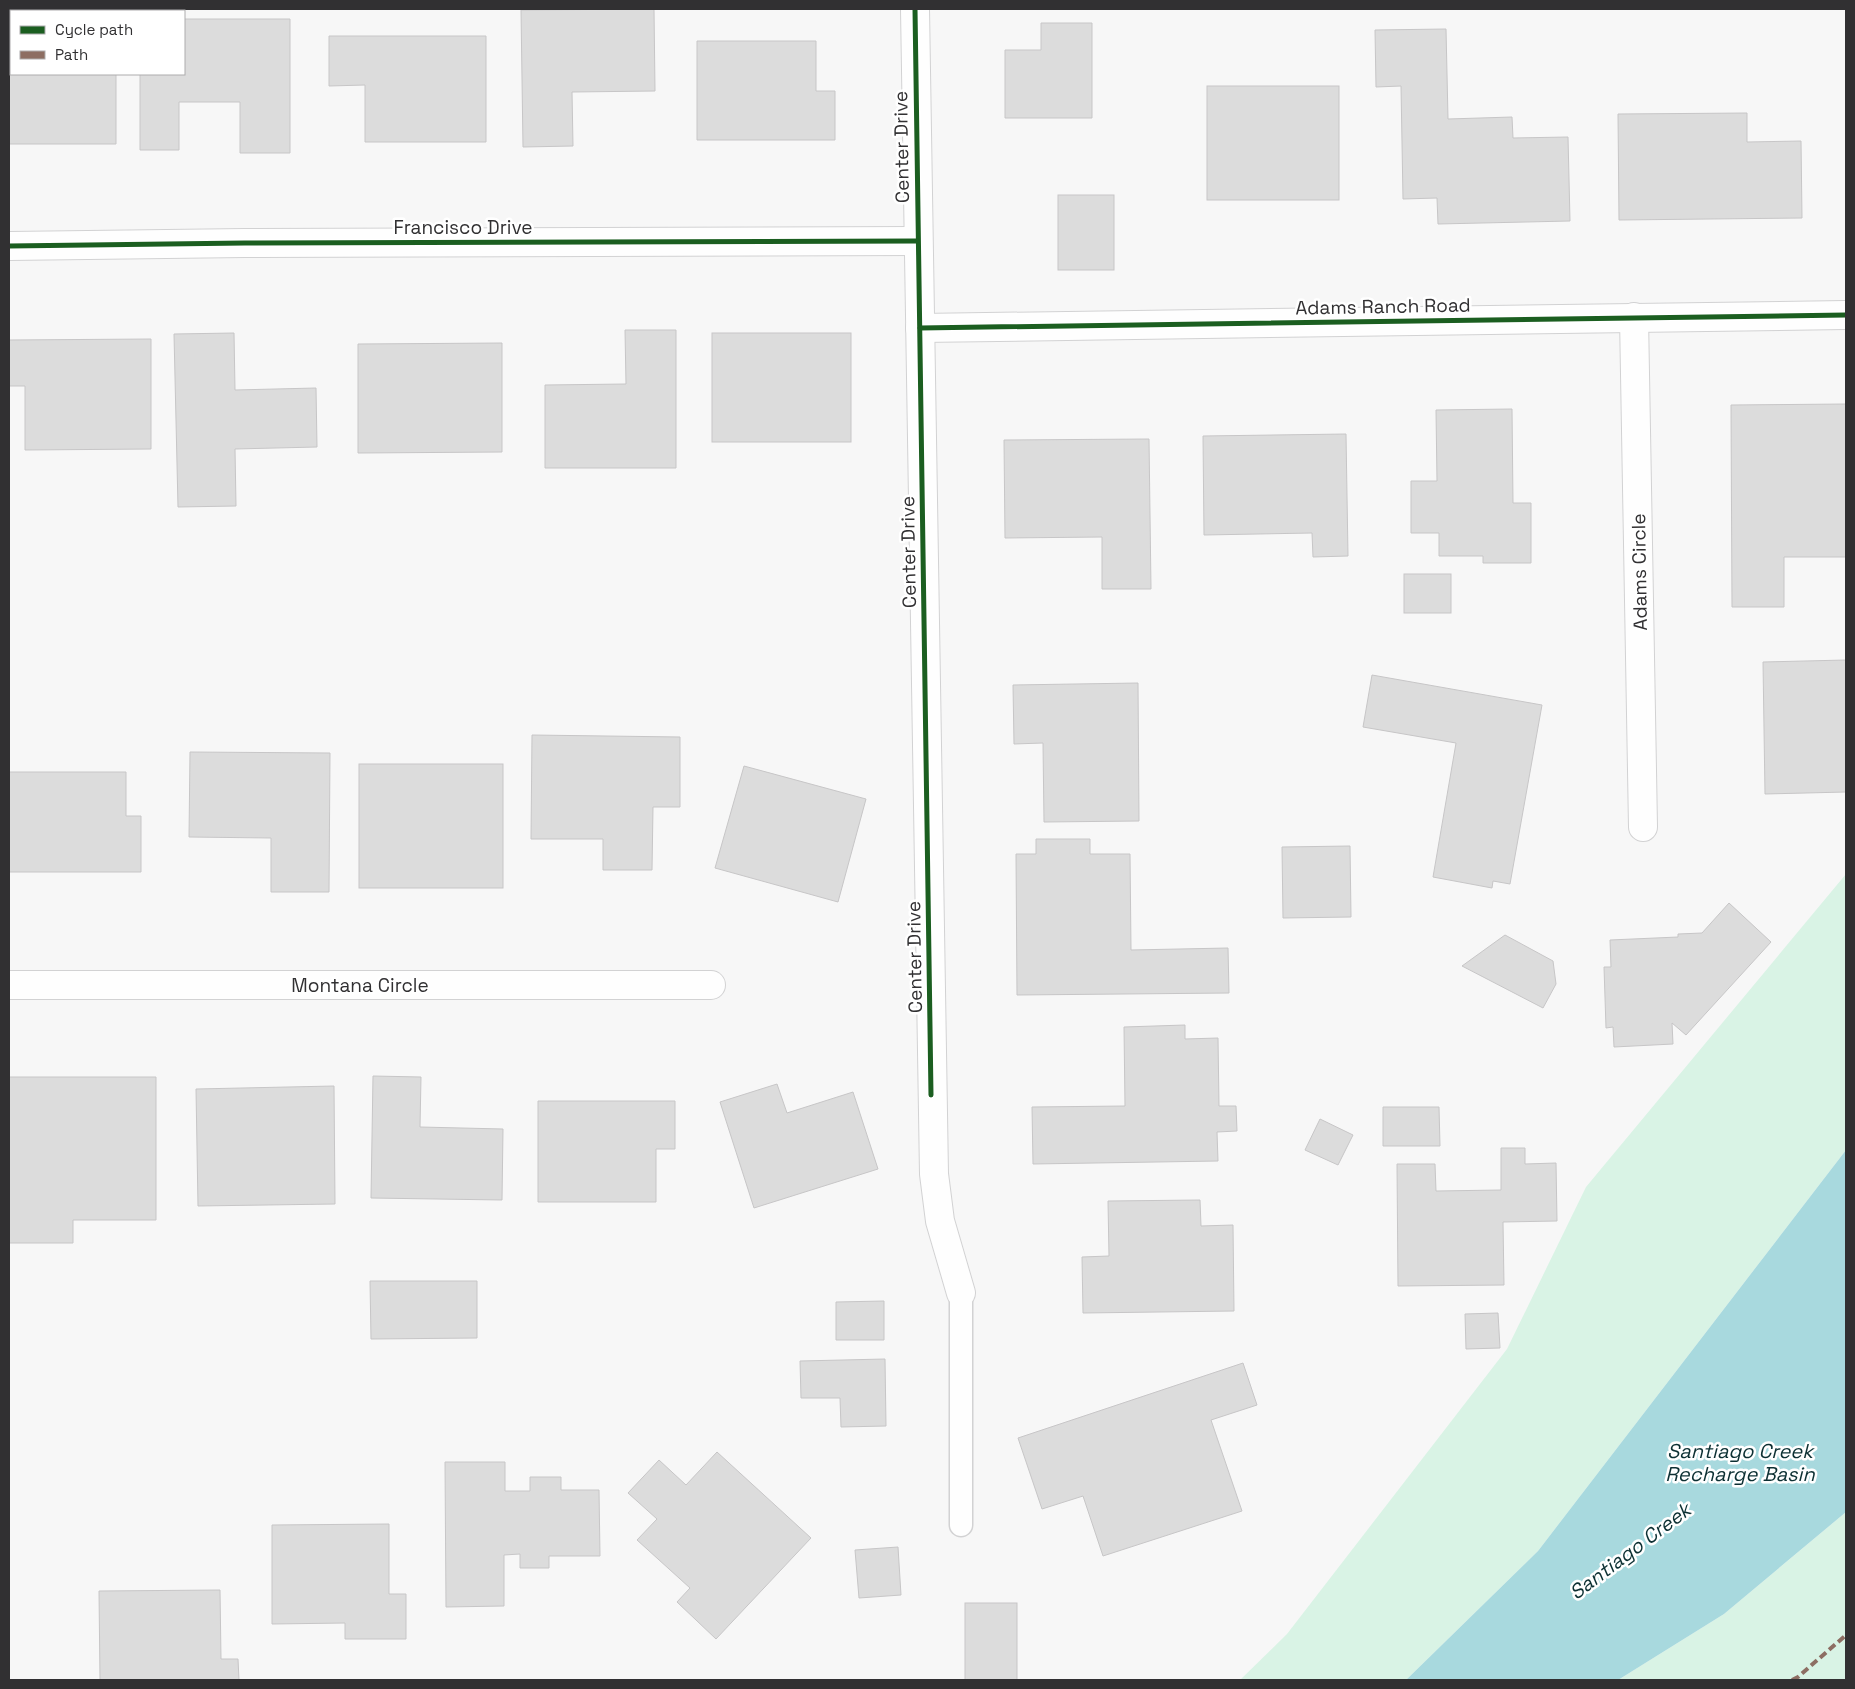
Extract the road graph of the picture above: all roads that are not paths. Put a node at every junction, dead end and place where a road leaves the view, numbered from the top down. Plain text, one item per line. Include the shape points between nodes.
1 (915, 9) edge
2 (918, 241) junction
3 (9, 246) edge
4 (1846, 315) edge
5 (1634, 317) junction
6 (920, 328) junction
7 (1643, 827) dead end
8 (9, 986) edge
9 (711, 986) dead end
10 (961, 1293) joint
11 (961, 1525) dead end

1 - 2 street, Center Drive
2 - 3 street, Francisco Drive
2 - 6 street, Center Drive
4 - 5 street, Adams Ranch Road
5 - 6 street, Adams Ranch Road
5 - 7 street, Adams Circle
6 - 10 street, Center Drive via 934,1174 940,1221
8 - 9 street, Montana Circle
10 - 11 lane

